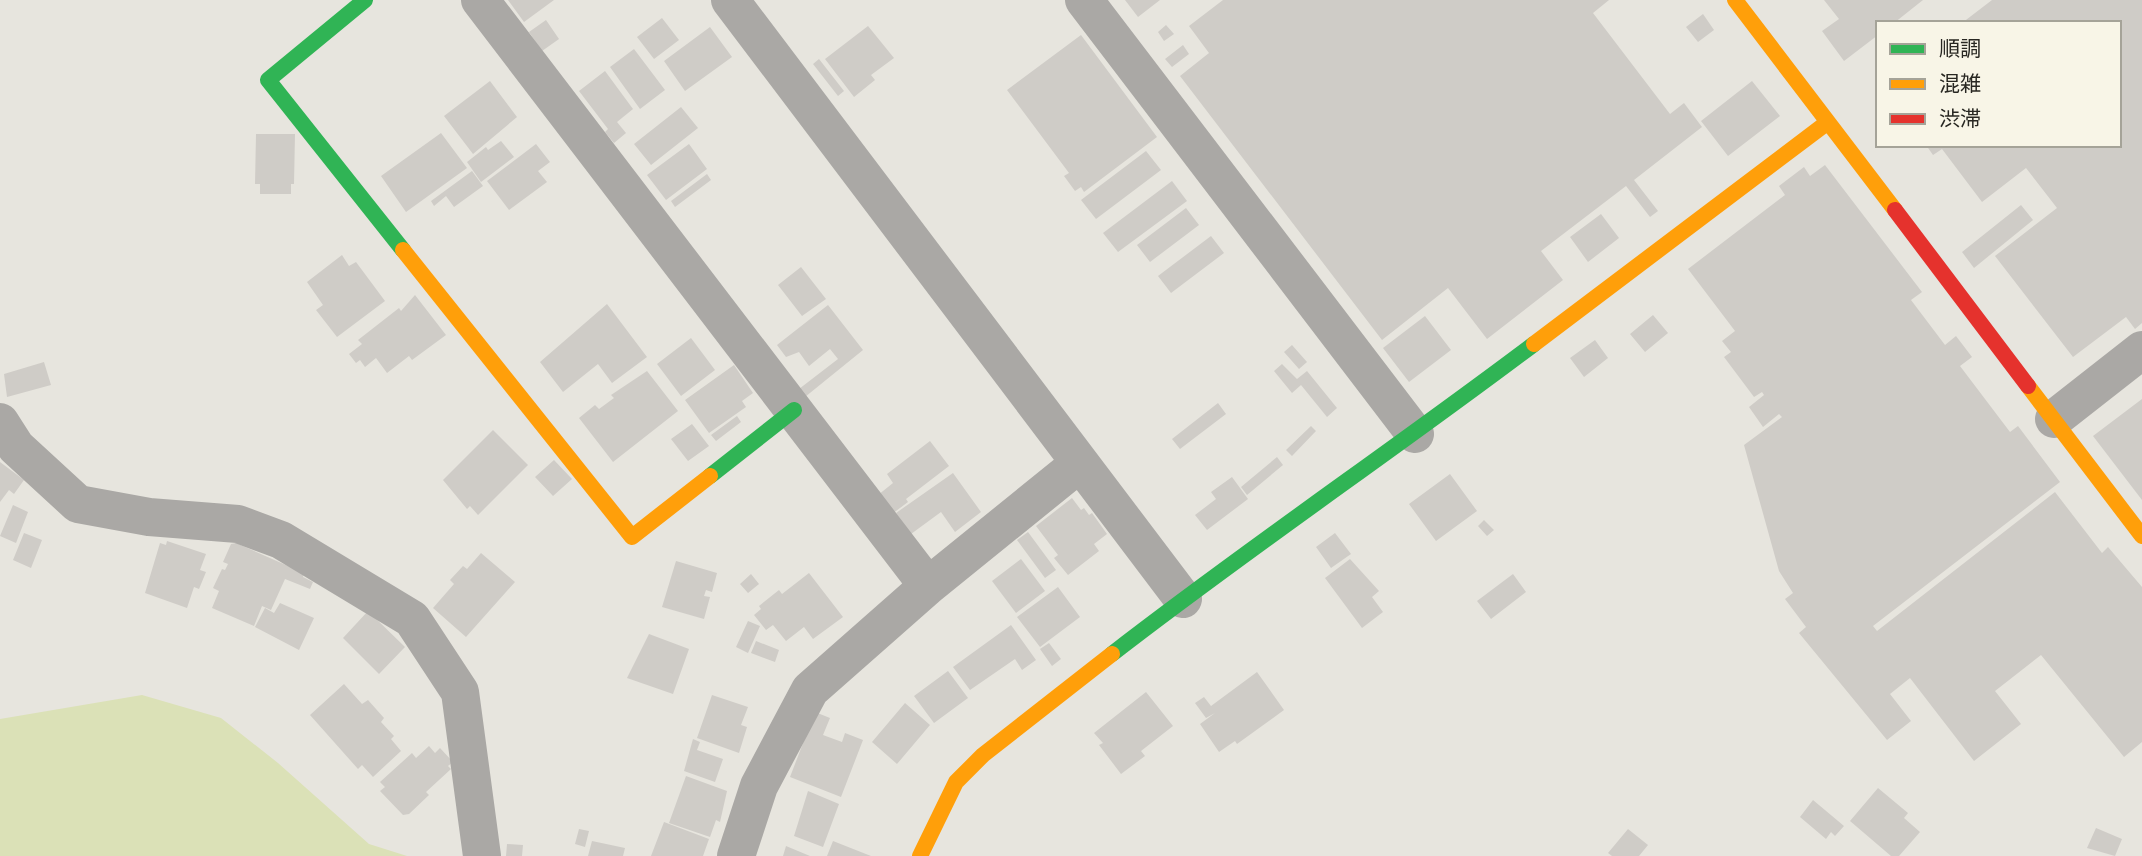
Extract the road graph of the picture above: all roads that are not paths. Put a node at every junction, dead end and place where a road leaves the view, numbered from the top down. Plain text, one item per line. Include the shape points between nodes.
1 (365, 0) edge
2 (480, 0) edge
3 (730, 0) edge
4 (1084, 0) edge
5 (1735, 0) edge
6 (1828, 122) junction
7 (2142, 349) edge
8 (794, 410) junction
9 (2054, 419) junction
10 (0, 422) edge
11 (1415, 434) junction
12 (1080, 463) junction
13 (2142, 536) edge
14 (928, 586) junction
15 (1183, 599) junction
16 (482, 856) edge
17 (736, 856) edge
18 (920, 856) edge

1 - 8 street via 268,80 632,537
2 - 8 street
3 - 12 street
4 - 11 street
5 - 6 street
6 - 9 street
6 - 11 street
7 - 9 street
8 - 14 street
9 - 13 street
10 - 16 street via 16,447 78,505 149,517 238,524 281,540 412,619 460,692
11 - 15 street
12 - 14 street
12 - 15 street
14 - 17 street via 810,690 759,786
15 - 18 street via 983,755 956,782

